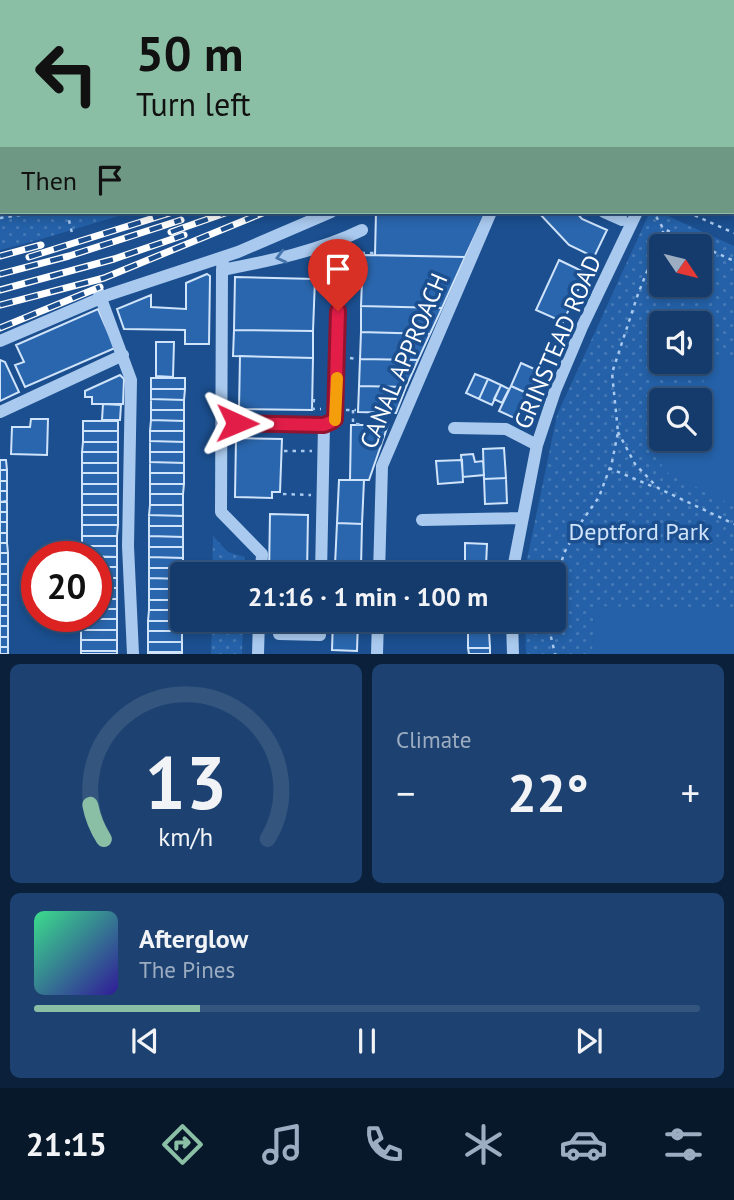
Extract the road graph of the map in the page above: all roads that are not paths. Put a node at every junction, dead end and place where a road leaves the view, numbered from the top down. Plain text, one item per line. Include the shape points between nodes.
1 (327, 214) edge
2 (490, 214) edge
3 (608, 214) edge
4 (636, 214) edge
5 (622, 220) dead end
6 (362, 230) dead end
7 (340, 241) junction
8 (222, 264) junction
9 (101, 297) junction
10 (0, 341) edge
11 (123, 355) junction
12 (0, 412) edge
13 (222, 423) junction
14 (324, 425) junction
15 (454, 428) dead end
16 (537, 445) junction
17 (522, 519) junction
18 (422, 520) dead end
19 (262, 562) edge
20 (321, 562) edge
21 (379, 562) edge
22 (514, 562) edge
23 (259, 632) edge
24 (320, 632) edge
25 (378, 632) edge
26 (512, 632) edge
27 (279, 634) dead end
28 (132, 654) edge
29 (258, 654) edge
30 (377, 654) edge
31 (513, 654) edge

1 - 8 street
2 - 21 street, CANAL APPROACH via 382,466
3 - 5 street
4 - 16 street, GRINSTEAD ROAD via 582,327
6 - 7 street
7 -> 8 street via 285,256
7 - 14 street via 335,419
8 - 9 street
8 - 13 street
9 - 10 street
9 - 11 street
11 - 12 street
11 - 28 street via 131,380 128,546
13 - 14 street
13 - 19 street via 221,512 262,554
14 - 20 street
15 - 16 street via 506,429
16 - 17 street, GRINSTEAD ROAD
17 - 18 street
17 - 22 street, GRINSTEAD ROAD
23 - 29 street
24 - 27 street
25 - 30 street
26 - 31 street

